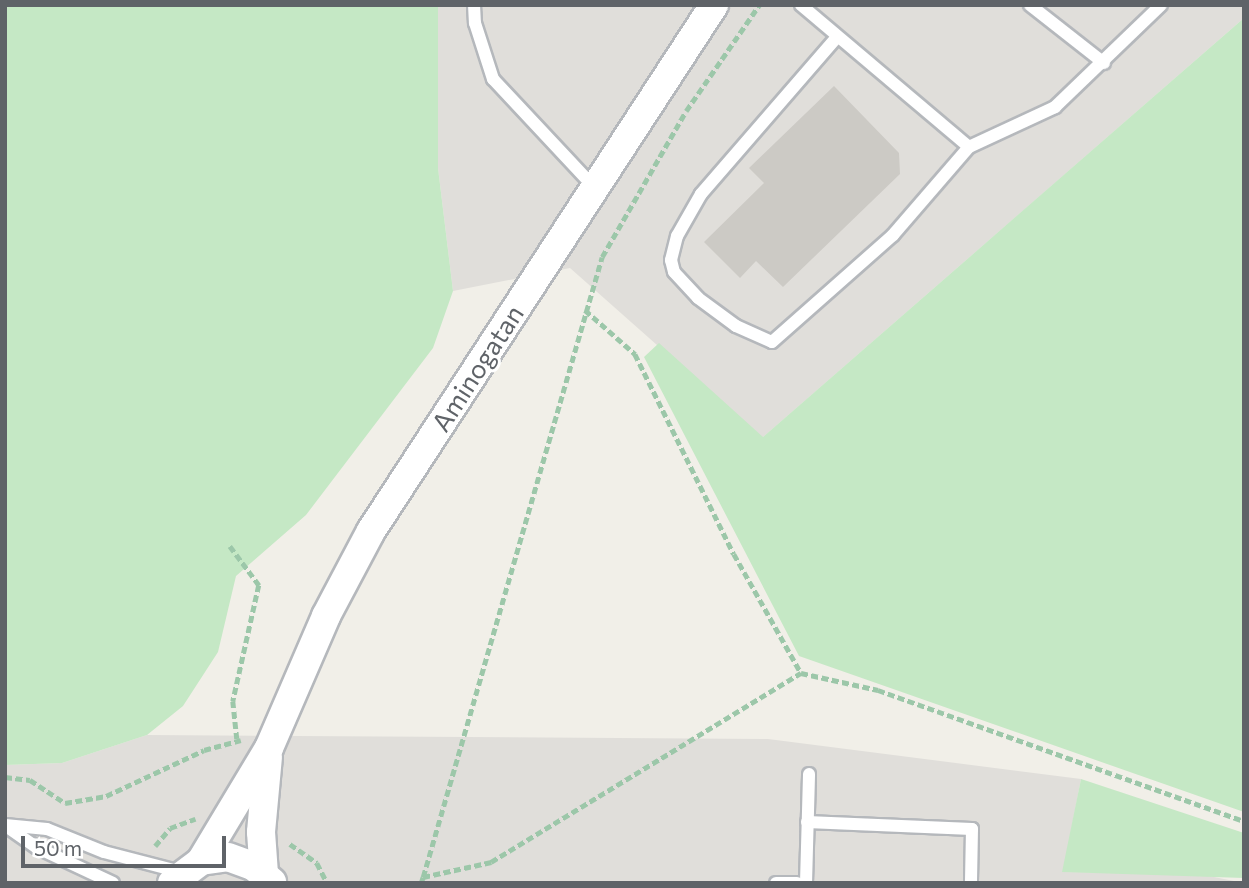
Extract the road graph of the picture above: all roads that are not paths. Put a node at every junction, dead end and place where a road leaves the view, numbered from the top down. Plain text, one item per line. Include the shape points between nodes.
1 (474, 5) edge
2 (713, 5) edge
3 (801, 5) edge
4 (1030, 5) edge
5 (1161, 5) edge
6 (837, 37) junction
7 (1104, 63) junction
8 (969, 147) junction
9 (594, 187) junction
10 (269, 748) junction
11 (809, 774) dead end
12 (807, 822) junction
13 (5, 825) edge
14 (185, 872) edge
15 (268, 878) edge
16 (113, 883) edge
17 (776, 883) edge
18 (797, 883) edge
19 (806, 883) edge
20 (971, 883) edge

1 - 9 lane via 474,23 493,79
2 - 9 street, Aminogatan
3 - 6 lane
4 - 7 lane
5 - 7 lane
6 - 8 lane
6 - 8 lane via 701,194 677,236 674,272 698,298 736,326 772,342 892,235
7 - 8 lane via 1055,107
9 - 10 street, Aminogatan via 371,531 326,615
10 - 14 street, Aminogatan
10 - 15 street, Aminogatan via 261,832
11 - 12 lane
12 - 19 lane
12 - 20 lane via 972,829
13 - 14 lane via 47,829 104,852
13 - 16 lane via 36,847
14 - 15 street, Aminogatan via 228,858
17 - 18 lane

